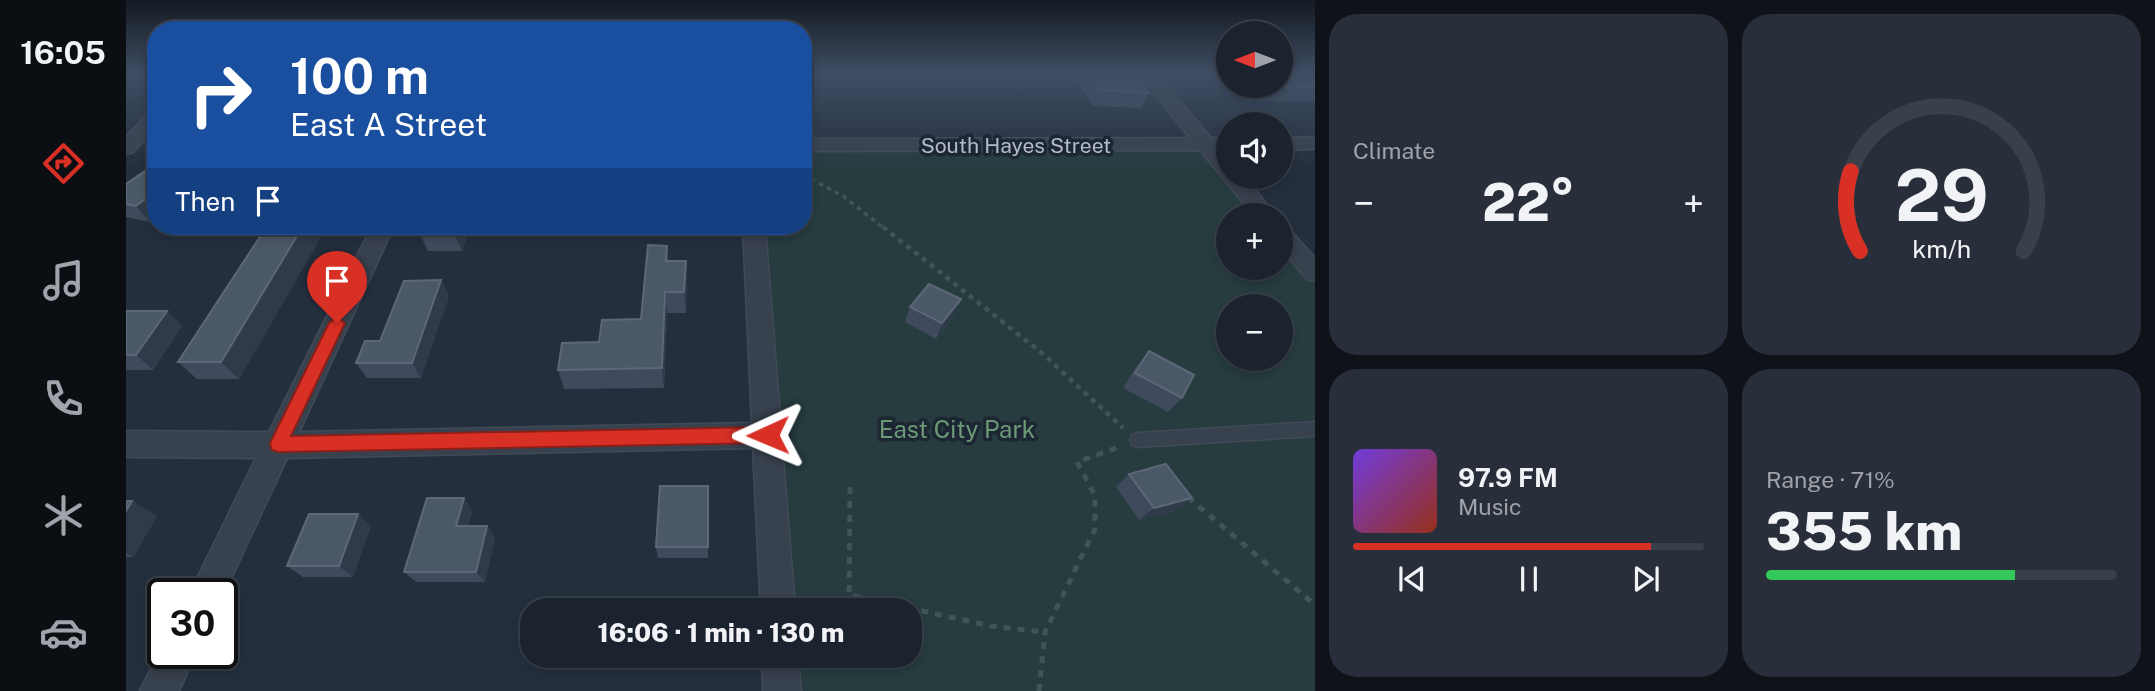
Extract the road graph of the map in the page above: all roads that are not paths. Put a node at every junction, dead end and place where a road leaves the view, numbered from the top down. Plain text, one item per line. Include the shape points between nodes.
1 (1174, 105) edge
2 (147, 127) edge
3 (1206, 144) junction
4 (1216, 144) edge
5 (1293, 144) edge
6 (1315, 144) edge
7 (812, 145) edge
8 (126, 149) edge
9 (147, 149) edge
10 (1216, 157) edge
11 (1243, 189) edge
12 (1255, 203) edge
13 (379, 235) edge
14 (755, 235) edge
15 (1293, 248) edge
16 (1315, 274) edge
17 (1315, 429) edge
18 (768, 435) junction
19 (1138, 440) road end
20 (126, 444) edge
21 (279, 444) junction
22 (214, 578) edge
23 (777, 598) edge
24 (781, 668) edge
25 (170, 669) edge
26 (159, 691) edge
27 (782, 691) edge

1 - 3 street
2 - 8 street
3 - 4 street, South Hayes Street
3 - 7 street, South Hayes Street
3 - 10 street
5 - 6 street
8 - 9 street
11 - 12 street
13 - 21 street
14 - 18 street
15 - 16 street
17 - 19 lane
18 - 21 street
18 - 23 street
20 - 21 street
21 - 22 street
24 - 27 street
25 - 26 street

